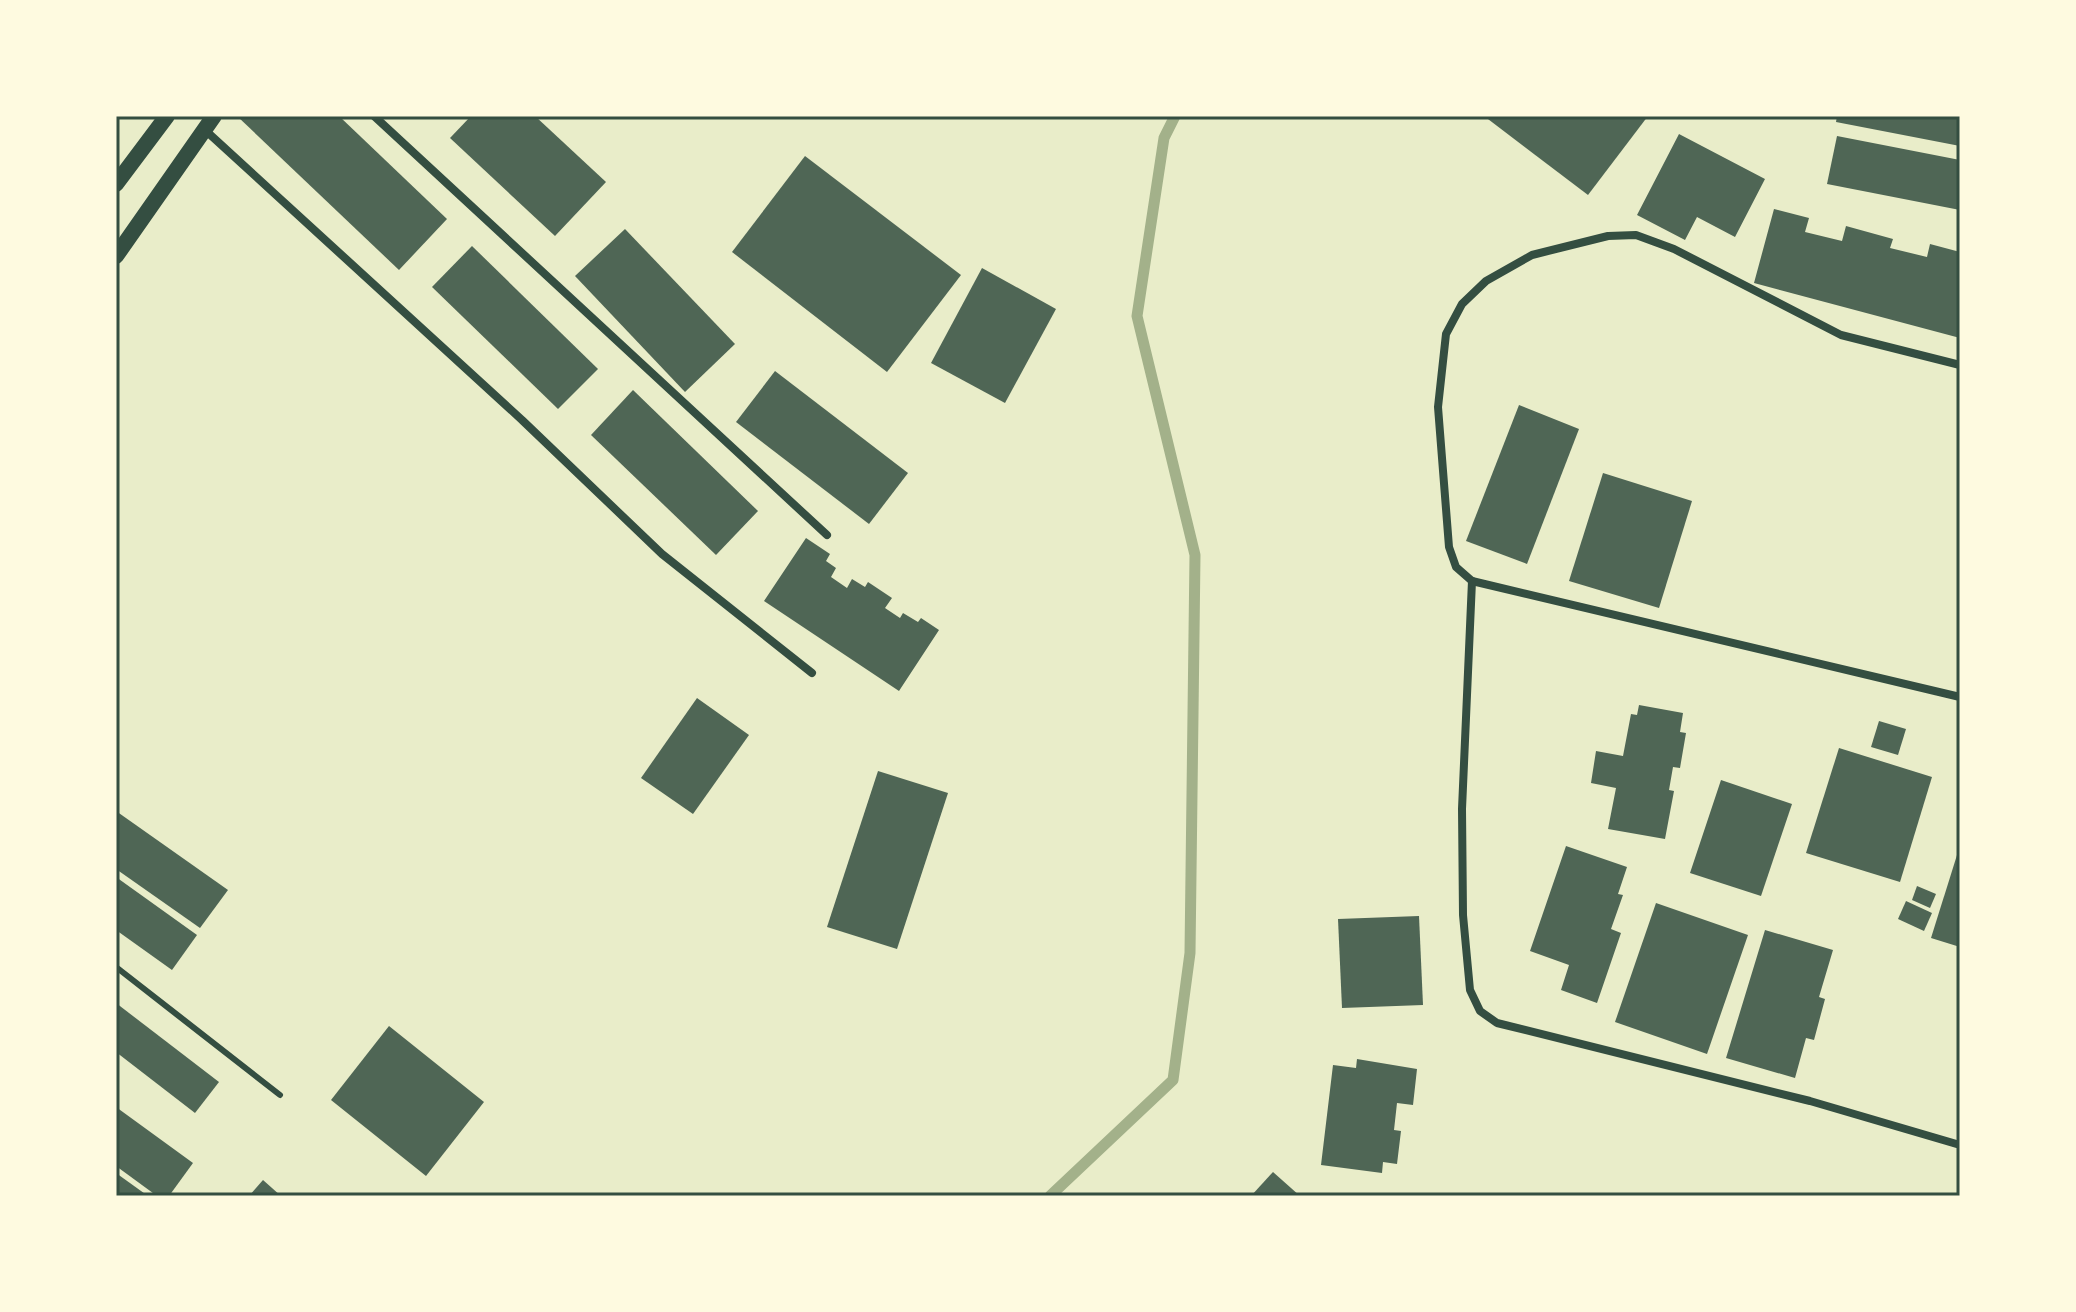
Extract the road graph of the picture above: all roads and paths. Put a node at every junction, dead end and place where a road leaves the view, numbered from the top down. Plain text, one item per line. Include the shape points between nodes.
1 (167, 116) edge
2 (374, 116) edge
3 (209, 123) edge
4 (116, 184) edge
5 (116, 256) edge
6 (1960, 365) edge
7 (827, 535) dead end
8 (1472, 581) junction
9 (812, 673) dead end
10 (1960, 697) edge
11 (116, 967) edge
12 (280, 1095) dead end
13 (1960, 1145) edge

1 - 4 main road
2 - 7 street
3 - 5 main road
3 - 9 street via 662,554
6 - 8 street via 1841,335 1674,249 1636,235 1608,236 1532,255 1486,281 1462,304 1446,334 1438,407 1449,547 1456,567
8 - 10 street
8 - 13 street via 1463,915 1470,990 1480,1011 1497,1023 1810,1101
11 - 12 lane

